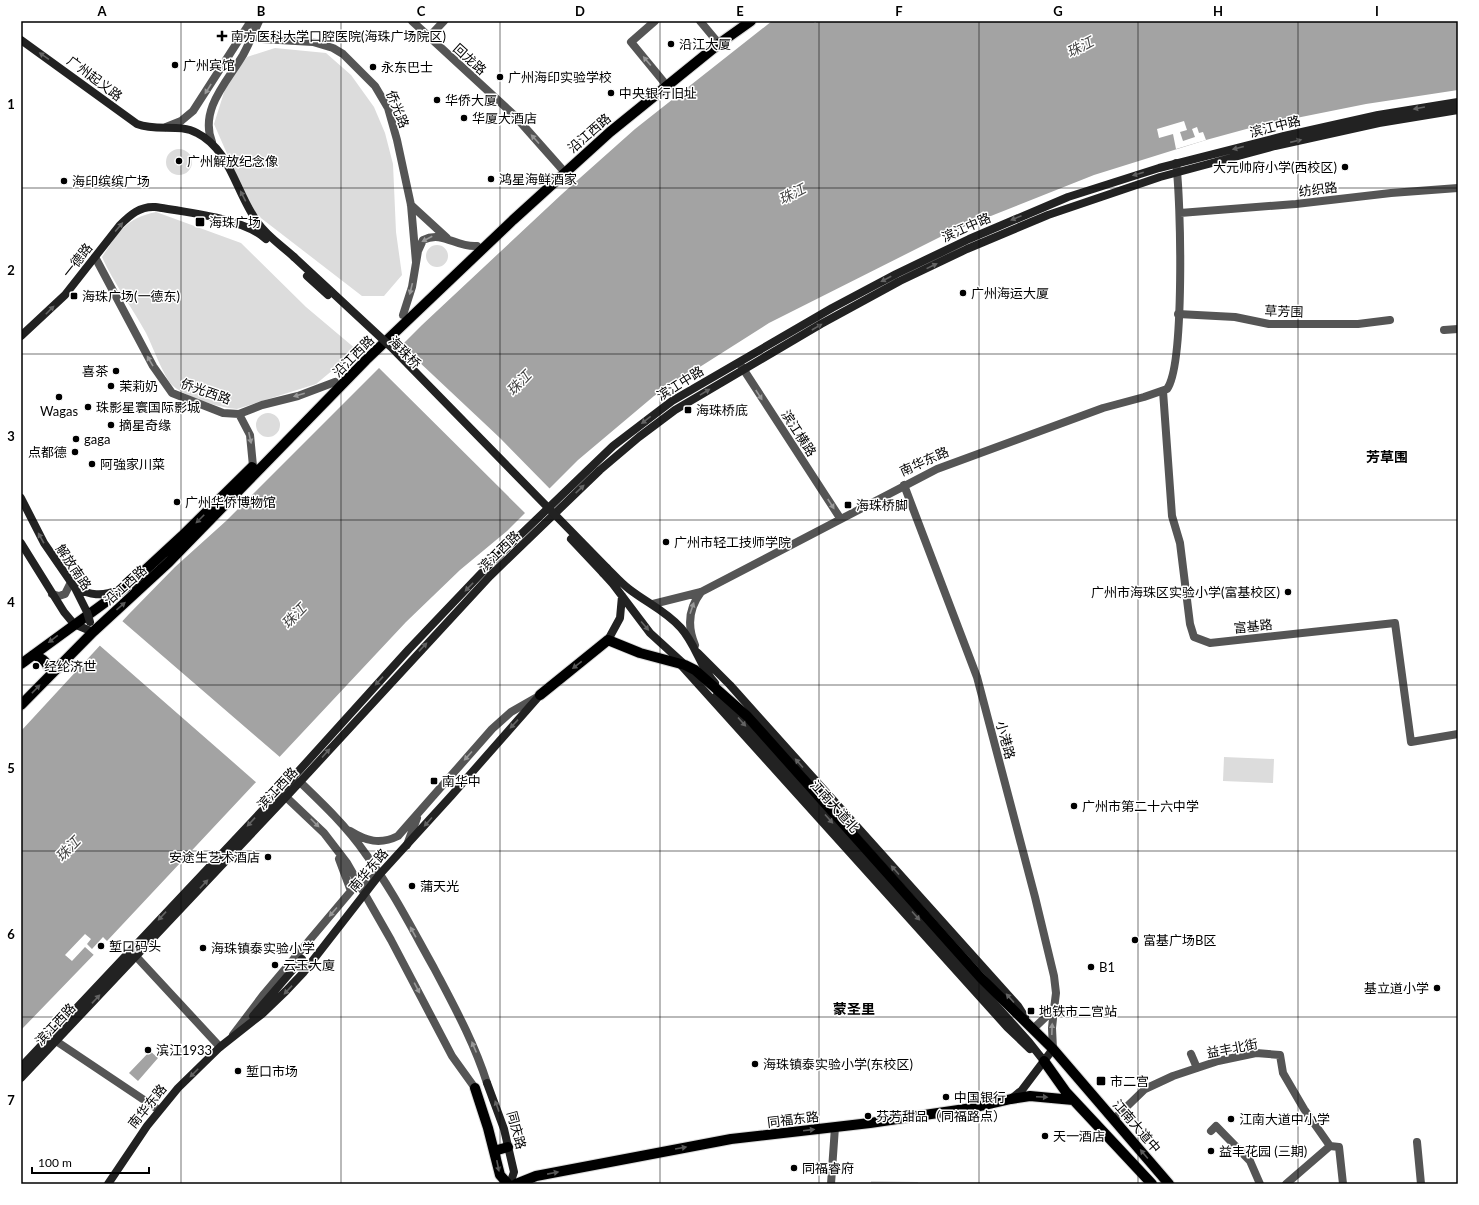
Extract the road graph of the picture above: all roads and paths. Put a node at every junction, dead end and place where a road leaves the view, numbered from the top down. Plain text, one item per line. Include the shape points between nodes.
1 (251, 21) edge
2 (259, 21) edge
3 (412, 21) edge
4 (444, 21) edge
5 (655, 21) edge
6 (700, 21) edge
7 (740, 21) edge
8 (751, 21) edge
9 (248, 34) junction
10 (428, 38) junction
11 (21, 40) edge
12 (718, 41) junction
13 (663, 81) junction
14 (1458, 102) edge
15 (1458, 110) edge
16 (158, 129) junction
17 (212, 142) junction
18 (1176, 164) junction
19 (561, 168) junction
20 (1177, 172) junction
21 (1458, 188) edge
22 (411, 205) junction
23 (155, 207) joint
24 (1180, 213) junction
25 (448, 240) junction
26 (477, 246) junction
27 (95, 257) junction
28 (292, 259) junction
29 (416, 262) junction
30 (1178, 314) junction
31 (403, 315) junction
32 (1390, 320) dead end
33 (1458, 329) edge
34 (1444, 330) dead end
35 (21, 336) edge
36 (738, 362) junction
37 (743, 370) junction
38 (335, 382) junction
39 (1163, 391) junction
40 (239, 414) junction
41 (253, 466) junction
42 (904, 484) junction
43 (21, 498) edge
44 (549, 513) junction
45 (840, 518) junction
46 (21, 543) edge
47 (605, 570) junction
48 (73, 585) junction
49 (129, 585) junction
50 (701, 592) junction
51 (52, 594) junction
52 (622, 595) junction
53 (653, 604) junction
54 (74, 624) junction
55 (93, 632) junction
56 (608, 640) junction
57 (698, 653) junction
58 (32, 655) junction
59 (680, 662) junction
60 (21, 664) edge
61 (51, 674) junction
62 (540, 695) junction
63 (21, 705) edge
64 (748, 716) junction
65 (1458, 734) edge
66 (300, 782) junction
67 (287, 783) junction
68 (286, 797) junction
69 (419, 812) junction
70 (344, 828) junction
71 (332, 842) junction
72 (406, 846) junction
73 (380, 874) junction
74 (362, 890) junction
75 (351, 892) junction
76 (130, 950) junction
77 (136, 956) junction
78 (302, 959) dead end
79 (1054, 1009) junction
80 (1033, 1029) junction
81 (232, 1036) junction
82 (56, 1041) junction
83 (220, 1047) junction
84 (1053, 1049) junction
85 (1190, 1054) dead end
86 (1044, 1061) junction
87 (21, 1066) edge
88 (1197, 1068) junction
89 (21, 1078) edge
90 (487, 1083) joint
91 (475, 1088) joint
92 (1011, 1099) junction
93 (1073, 1100) junction
94 (159, 1110) junction
95 (1114, 1119) junction
96 (835, 1127) junction
97 (1211, 1130) dead end
98 (1417, 1142) dead end
99 (1330, 1146) junction
100 (508, 1147) junction
101 (494, 1151) junction
102 (108, 1184) edge
103 (509, 1184) edge
104 (516, 1184) edge
105 (831, 1184) edge
106 (1152, 1184) edge
107 (1170, 1184) edge
108 (1260, 1184) edge
109 (1286, 1184) edge
110 (1343, 1184) edge
111 (1421, 1184) edge

1 - 9 street
2 - 9 street
3 - 10 street, 回龙路
4 - 10 street
13 -> 5 street via 631,42
6 - 12 street
7 - 12 main road
8 - 12 main road
9 -> 16 street via 188,117
9 - 17 street via 243,54 215,97 208,127
9 - 22 street, 侨光路 via 276,40 313,42 333,48 344,54 363,73 382,96 392,120
19 -> 10 street, 回龙路 via 514,115
16 -> 11 main road, 广州起义路 via 146,128 125,116
12 - 13 main road, 沿江西路
55 -> 12 main road, 沿江西路 via 169,562 356,370 518,215 604,137
13 - 19 main road, 沿江西路
14 -> 18 main road, 滨江中路 via 1350,121
20 -> 15 main road, 滨江中路 via 1338,131
16 - 17 main road, 广州起义路 via 185,128
28 -> 17 main road, 海珠桥 via 258,224 226,162
18 - 20 street
18 -> 36 main road, 滨江中路 via 1068,197 969,239 864,291
19 - 26 main road, 沿江西路
20 - 24 street
37 -> 20 main road, 滨江中路 via 861,302 967,249 1082,202
21 - 24 street, 纺织路
22 - 25 street
22 - 29 street, 侨光路
27 -> 23 main road, 一德路 via 126,218 143,208
23 - 28 main road, 海珠桥 via 245,226 260,233
24 - 30 street
25 - 26 street via 467,247
25 -> 29 street via 434,236 423,240
26 - 31 main road, 沿江西路
35 -> 27 main road, 一德路 via 65,295
40 -> 27 street, 侨光西路 via 224,413 172,393 153,366
28 - 47 main road, 海珠桥, bridge via 391,347
29 -> 31 street via 412,287
30 - 32 street, 草芳围 via 1235,317 1269,324 1358,324
30 - 39 street, 南华东路 via 1175,368 1170,384
31 - 38 main road, 沿江西路
33 - 34 street
36 - 37 street, 滨江横路
36 -> 44 main road, 滨江中路 via 651,416 613,446
44 -> 37 main road, 滨江中路 via 675,410
37 -> 45 street, 滨江横路
38 -> 40 street, 侨光西路
38 - 41 main road, 沿江西路
39 - 42 street, 南华东路 via 1103,408 969,456
39 - 65 street, 富基路 via 1172,516 1180,543 1190,624 1194,637 1210,643 1395,623 1411,742
40 -> 41 street via 250,435
41 -> 49 main road, 沿江西路
42 - 45 street, 南华东路
42 - 79 street, 小港路 via 977,677 1054,976
48 -> 43 main road, 解放南路 via 44,543
66 -> 44 main road, 滨江西路
44 -> 67 main road, 滨江西路 via 492,563 409,649
45 - 50 street, 南华东路
46 - 51 main road
47 - 52 main road, 江南大道北
47 - 53 main road, 江南大道北
48 - 49 main road via 92,595 100,595
48 - 51 street via 65,594
48 - 55 main road, 解放南路, bridge via 87,612
49 - 54 main road, 沿江西路
50 - 53 street, 南华东路
57 -> 50 street via 689,623 692,608
51 - 54 main road
52 - 56 main road, 南华东路 via 620,618
52 -> 59 main road, 江南大道北 via 641,622
53 - 57 main road, 江南大道北 via 682,630
54 - 55 main road
54 -> 58 main road, 沿江西路
55 - 61 main road, 沿江西路
56 - 59 main road via 652,657
56 -> 62 main road, 南华东路
57 - 64 main road, 江南大道北 via 711,679
80 -> 57 main road via 1018,1006 730,685
58 - 60 main road, 沿江西路
58 - 61 main road via 44,660
59 - 64 main road via 699,673
59 -> 86 main road, 江南大道北 via 708,686 743,723
63 -> 61 main road, 沿江西路
62 -> 69 street via 511,712 492,729
62 -> 72 main road, 南华东路
64 - 80 main road, 江南大道北 via 981,978
66 - 67 street
66 - 68 main road, 滨江西路
66 - 70 street
67 - 68 street
67 -> 76 main road, 滨江西路
68 -> 71 street
77 -> 68 main road, 滨江西路
69 - 70 street via 402,832 386,841 370,841
69 - 72 street
70 - 73 street
71 - 74 street
71 - 75 street
72 - 73 main road, 南华东路
73 - 74 main road, 南华东路
90 -> 73 street via 472,1042 454,1006
74 - 75 street
74 -> 81 main road, 南华东路 via 304,973 262,1014
74 -> 91 street via 449,1050
75 -> 81 street
76 - 77 street
76 - 87 main road, 滨江西路
82 -> 77 main road, 滨江西路
77 - 83 street
78 - 81 main road via 264,1004
79 - 80 street
84 -> 79 street, 小港路
80 - 84 main road, 江南大道北
81 - 83 main road, 南华东路
82 - 89 main road, 滨江西路
82 - 94 street
83 -> 94 main road, 南华东路
84 - 86 main road
84 - 95 main road, 江南大道中
85 - 88 street
86 - 92 main road via 1022,1090
86 - 93 main road
88 - 95 street, 益丰北街 via 1145,1089
88 - 99 street, 益丰北街 via 1218,1060 1256,1053 1280,1055 1283,1073
100 -> 90 main road, 同庆路 via 498,1110
91 - 101 main road, 同庆路
92 -> 93 main road, 同福东路 via 1030,1096
92 - 96 main road, 同福东路 via 972,1108
93 - 106 main road
94 - 102 main road, 南华东路
107 -> 95 main road, 江南大道中
104 -> 96 main road, 同福东路 via 536,1176 662,1151 731,1139
96 - 105 street
97 - 108 street via 1216,1126 1250,1161
98 - 111 street
99 - 109 street
99 - 110 street via 1339,1147
100 - 101 main road
100 - 103 main road, 同庆路 via 514,1172
101 -> 103 main road, 同庆路 via 500,1176

